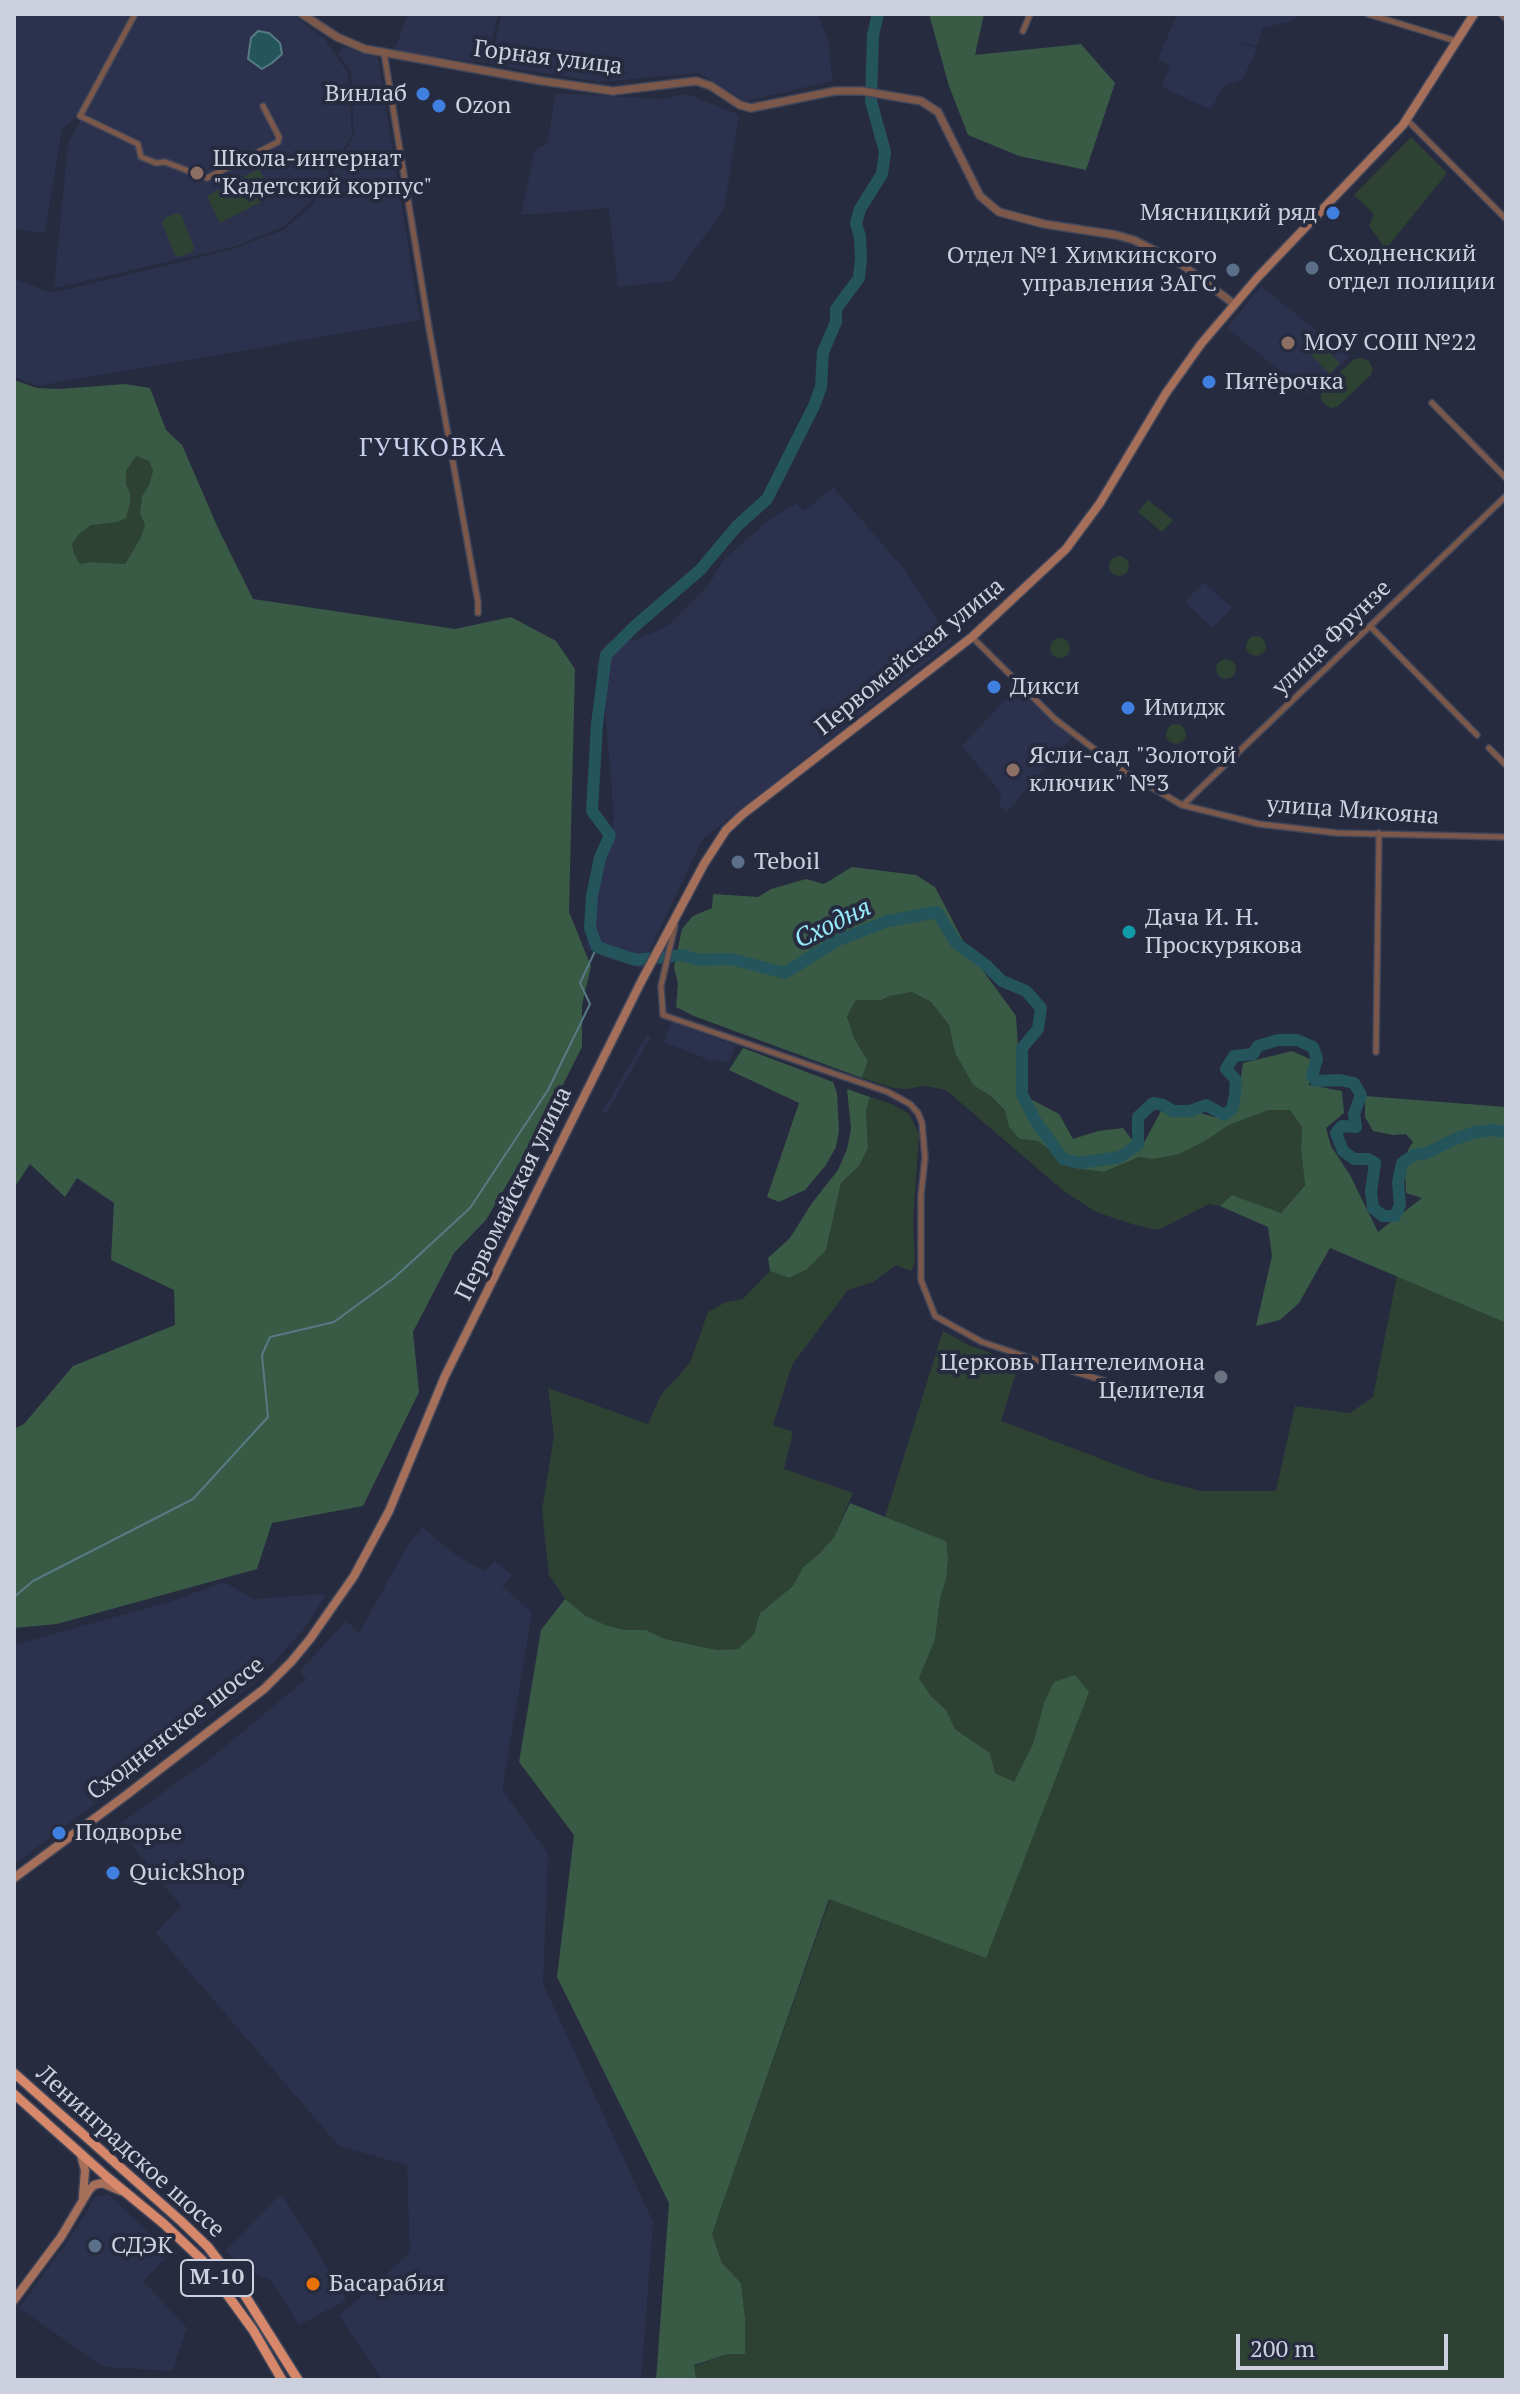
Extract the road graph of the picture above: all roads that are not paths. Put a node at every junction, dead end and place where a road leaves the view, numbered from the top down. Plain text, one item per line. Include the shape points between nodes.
1 (135, 14) edge
2 (302, 14) edge
3 (1030, 14) edge
4 (1368, 14) edge
5 (1474, 14) edge
6 (1501, 14) edge
7 (1506, 19) edge
8 (1023, 31) dead end
9 (1457, 41) junction
10 (384, 53) junction
11 (263, 106) dead end
12 (1407, 120) junction
13 (1506, 219) edge
14 (1234, 304) junction
15 (1432, 403) dead end
16 (1506, 478) edge
17 (1506, 496) edge
18 (478, 613) dead end
19 (1370, 626) junction
20 (972, 637) junction
21 (1477, 735) dead end
22 (1489, 748) dead end
23 (1506, 765) edge
24 (1182, 805) junction
25 (1379, 833) junction
26 (1506, 837) edge
27 (667, 943) junction
28 (1376, 1052) dead end
29 (445, 1376) joint
30 (1157, 1388) dead end
31 (14, 1878) edge
32 (14, 2073) edge
33 (14, 2094) edge
34 (81, 2154) junction
35 (128, 2195) junction
36 (83, 2198) junction
37 (14, 2300) edge
38 (282, 2380) edge
39 (298, 2380) edge

1 - 11 street via 80,116 138,144 141,157 207,178 278,142
2 - 10 street, Горная улица via 337,37
3 - 8 street
4 - 9 street
5 - 9 main road, Первомайская улица
6 - 7 street
9 - 12 main road, Первомайская улица
10 - 14 street, Горная улица via 613,91 696,81 751,108 835,91 921,101 938,112 980,196 999,212 1134,240 1181,264
10 - 18 street
12 - 13 street
12 - 14 main road, Первомайская улица
14 - 20 main road, Первомайская улица via 1176,377 1088,522
15 - 16 street
17 - 19 street, улица Фрунзе
19 - 21 street
19 - 24 street, улица Фрунзе
20 - 24 street, улица Микояна via 1056,720 1122,770
20 - 27 main road, Первомайская улица via 734,822 715,844
22 - 23 street
24 - 25 street, улица Микояна via 1259,824
25 - 26 street, улица Микояна
25 - 28 street
27 - 29 main road, Первомайская улица via 641,982
27 - 30 street via 663,1015 888,1092 918,1113 925,1158 921,1280 935,1316 982,1342 1042,1362 1145,1393
29 - 31 main road, Сходненское шоссе via 363,1562 291,1662 230,1717
32 - 39 highway, Ленинградское шоссе / М-10 via 208,2247
33 - 34 highway, Ленинградское шоссе / М-10
34 - 35 highway, Ленинградское шоссе / М-10
34 - 36 main road
35 - 36 main road via 102,2183
35 - 38 highway, Ленинградское шоссе / М-10 via 202,2260
36 - 37 main road

